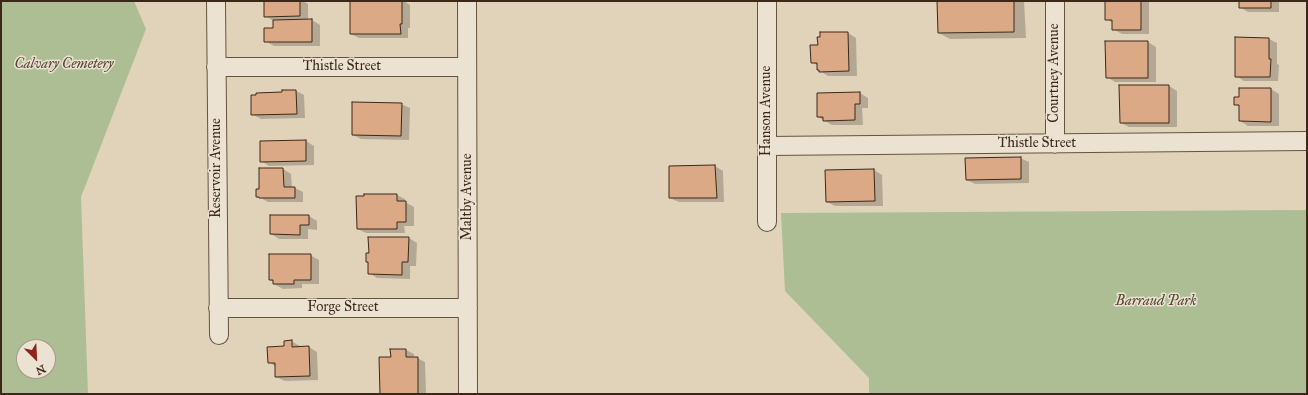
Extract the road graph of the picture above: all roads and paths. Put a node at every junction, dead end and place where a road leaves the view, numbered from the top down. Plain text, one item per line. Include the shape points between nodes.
1 (216, 1) edge
2 (467, 1) edge
3 (767, 1) edge
4 (1055, 1) edge
5 (216, 67) junction
6 (467, 67) junction
7 (1307, 141) edge
8 (1055, 144) junction
9 (767, 146) junction
10 (767, 222) dead end
11 (218, 308) junction
12 (468, 308) junction
13 (218, 335) dead end
14 (468, 394) edge

1 - 5 street, Reservoir Avenue
2 - 6 street, Maltby Avenue
3 - 9 street, Hanson Avenue
4 - 8 street, Courtney Avenue
5 - 6 street, Thistle Street
5 - 11 street, Reservoir Avenue
6 - 12 street, Maltby Avenue
7 - 8 street, Thistle Street
8 - 9 street, Thistle Street
9 - 10 street, Hanson Avenue
11 - 12 street, Forge Street
11 - 13 street, Reservoir Avenue
12 - 14 street, Maltby Avenue

